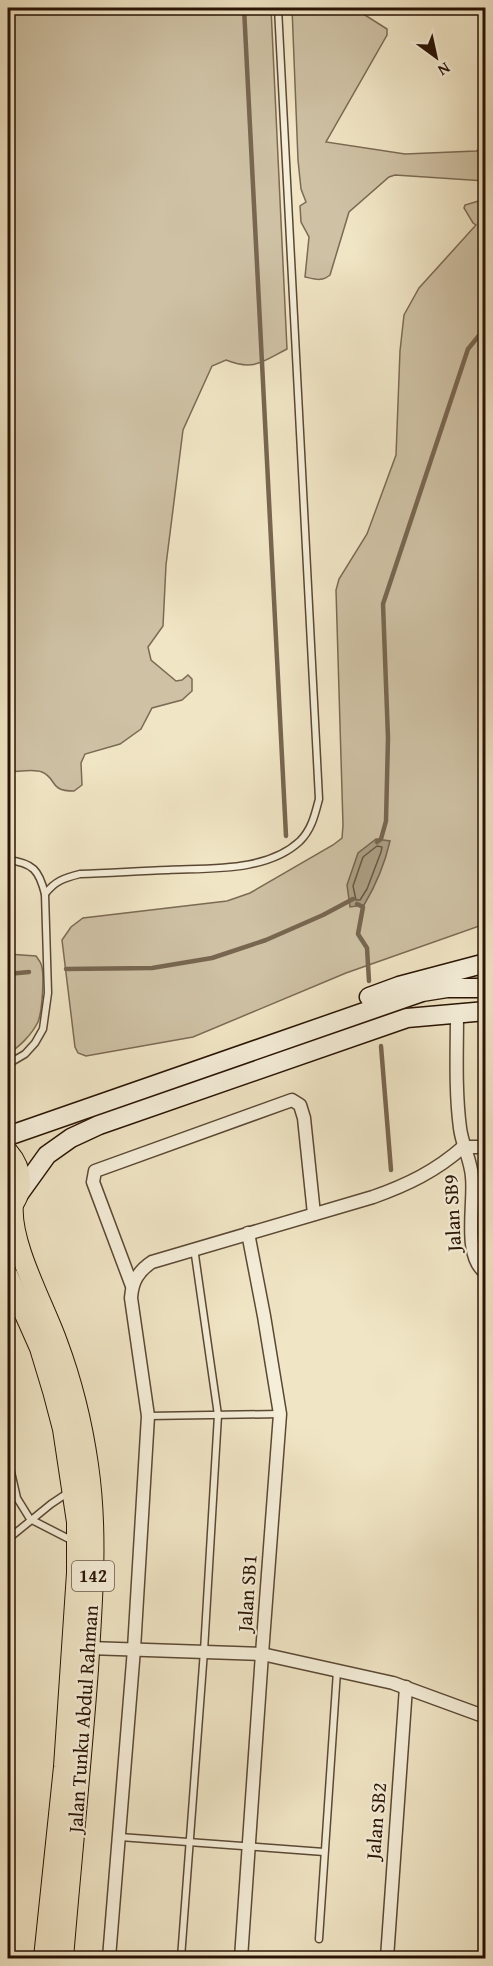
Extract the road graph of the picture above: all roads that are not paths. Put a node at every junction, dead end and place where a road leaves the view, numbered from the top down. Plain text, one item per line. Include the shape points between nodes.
1 (278, 8) edge
2 (8, 860) edge
3 (45, 894) junction
4 (486, 963) edge
5 (486, 988) edge
6 (486, 1011) edge
7 (457, 1013) junction
8 (233, 1058) junction
9 (8, 1064) edge
10 (8, 1137) edge
11 (463, 1147) junction
12 (486, 1147) edge
13 (8, 1152) edge
14 (13, 1203) edge
15 (314, 1214) junction
16 (248, 1233) junction
17 (194, 1248) junction
18 (486, 1273) edge
19 (8, 1276) edge
20 (132, 1286) junction
21 (280, 1413) junction
22 (218, 1415) junction
23 (148, 1416) junction
24 (8, 1459) edge
25 (73, 1490) junction
26 (30, 1519) junction
27 (8, 1539) edge
28 (76, 1543) junction
29 (89, 1648) junction
30 (134, 1649) junction
31 (204, 1651) junction
32 (261, 1654) junction
33 (337, 1671) junction
34 (406, 1687) junction
35 (486, 1717) edge
36 (120, 1837) junction
37 (190, 1842) junction
38 (249, 1847) junction
39 (324, 1852) junction
40 (319, 1939) dead end
41 (113, 1958) edge
42 (44, 1959) edge
43 (63, 1959) edge
44 (181, 1959) edge
45 (242, 1959) edge
46 (387, 1959) edge

1 - 3 lane via 319,799 313,822 302,839 267,859 237,866 80,874 53,884
2 - 3 lane via 25,862 36,871
3 - 9 lane via 48,993 43,1029 25,1054
4 - 8 main road via 399,986 315,1017
5 - 8 main road via 422,992
6 - 7 main road
7 - 11 street, Jalan SB9 via 458,1109
7 - 14 main road via 406,1018 99,1125 47,1155
8 - 10 main road
11 - 12 street
11 - 15 street via 402,1187
11 - 18 street, Jalan SB9 via 472,1177 474,1258
13 - 14 main road, 142 via 21,1182
14 - 29 main road, Jalan Tunku Abdul Rahman / 142 via 15,1232 72,1385 83,1433 93,1508
15 - 16 street
15 - 20 street via 304,1118 300,1105 292,1100 95,1171 93,1182
16 - 17 street
16 - 21 street, Jalan SB1
17 - 20 street via 152,1262 143,1268
17 - 22 lane
19 - 25 main road, Jalan Tunku Abdul Rahman / 142 via 50,1380
20 - 23 street via 130,1298
21 - 22 lane
21 - 32 street, Jalan SB1
22 - 23 lane
22 - 31 lane
23 - 30 street
24 - 26 lane via 16,1498
25 - 26 lane
25 - 28 main road, Jalan Tunku Abdul Rahman / 142
26 - 27 lane
26 - 28 lane
28 - 42 main road, Jalan Tunku Abdul Rahman / 142 via 64,1767
29 - 30 street
29 - 43 main road, Jalan Tunku Abdul Rahman / 142
30 - 31 street
30 - 36 street
31 - 32 street
31 - 37 lane
32 - 33 street
32 - 38 street, Jalan SB1
33 - 34 street
33 - 39 lane
34 - 35 street
34 - 46 street, Jalan SB2
36 - 37 lane
36 - 41 street
37 - 38 lane
37 - 44 lane
38 - 39 lane
38 - 45 street, Jalan SB1
39 - 40 lane

